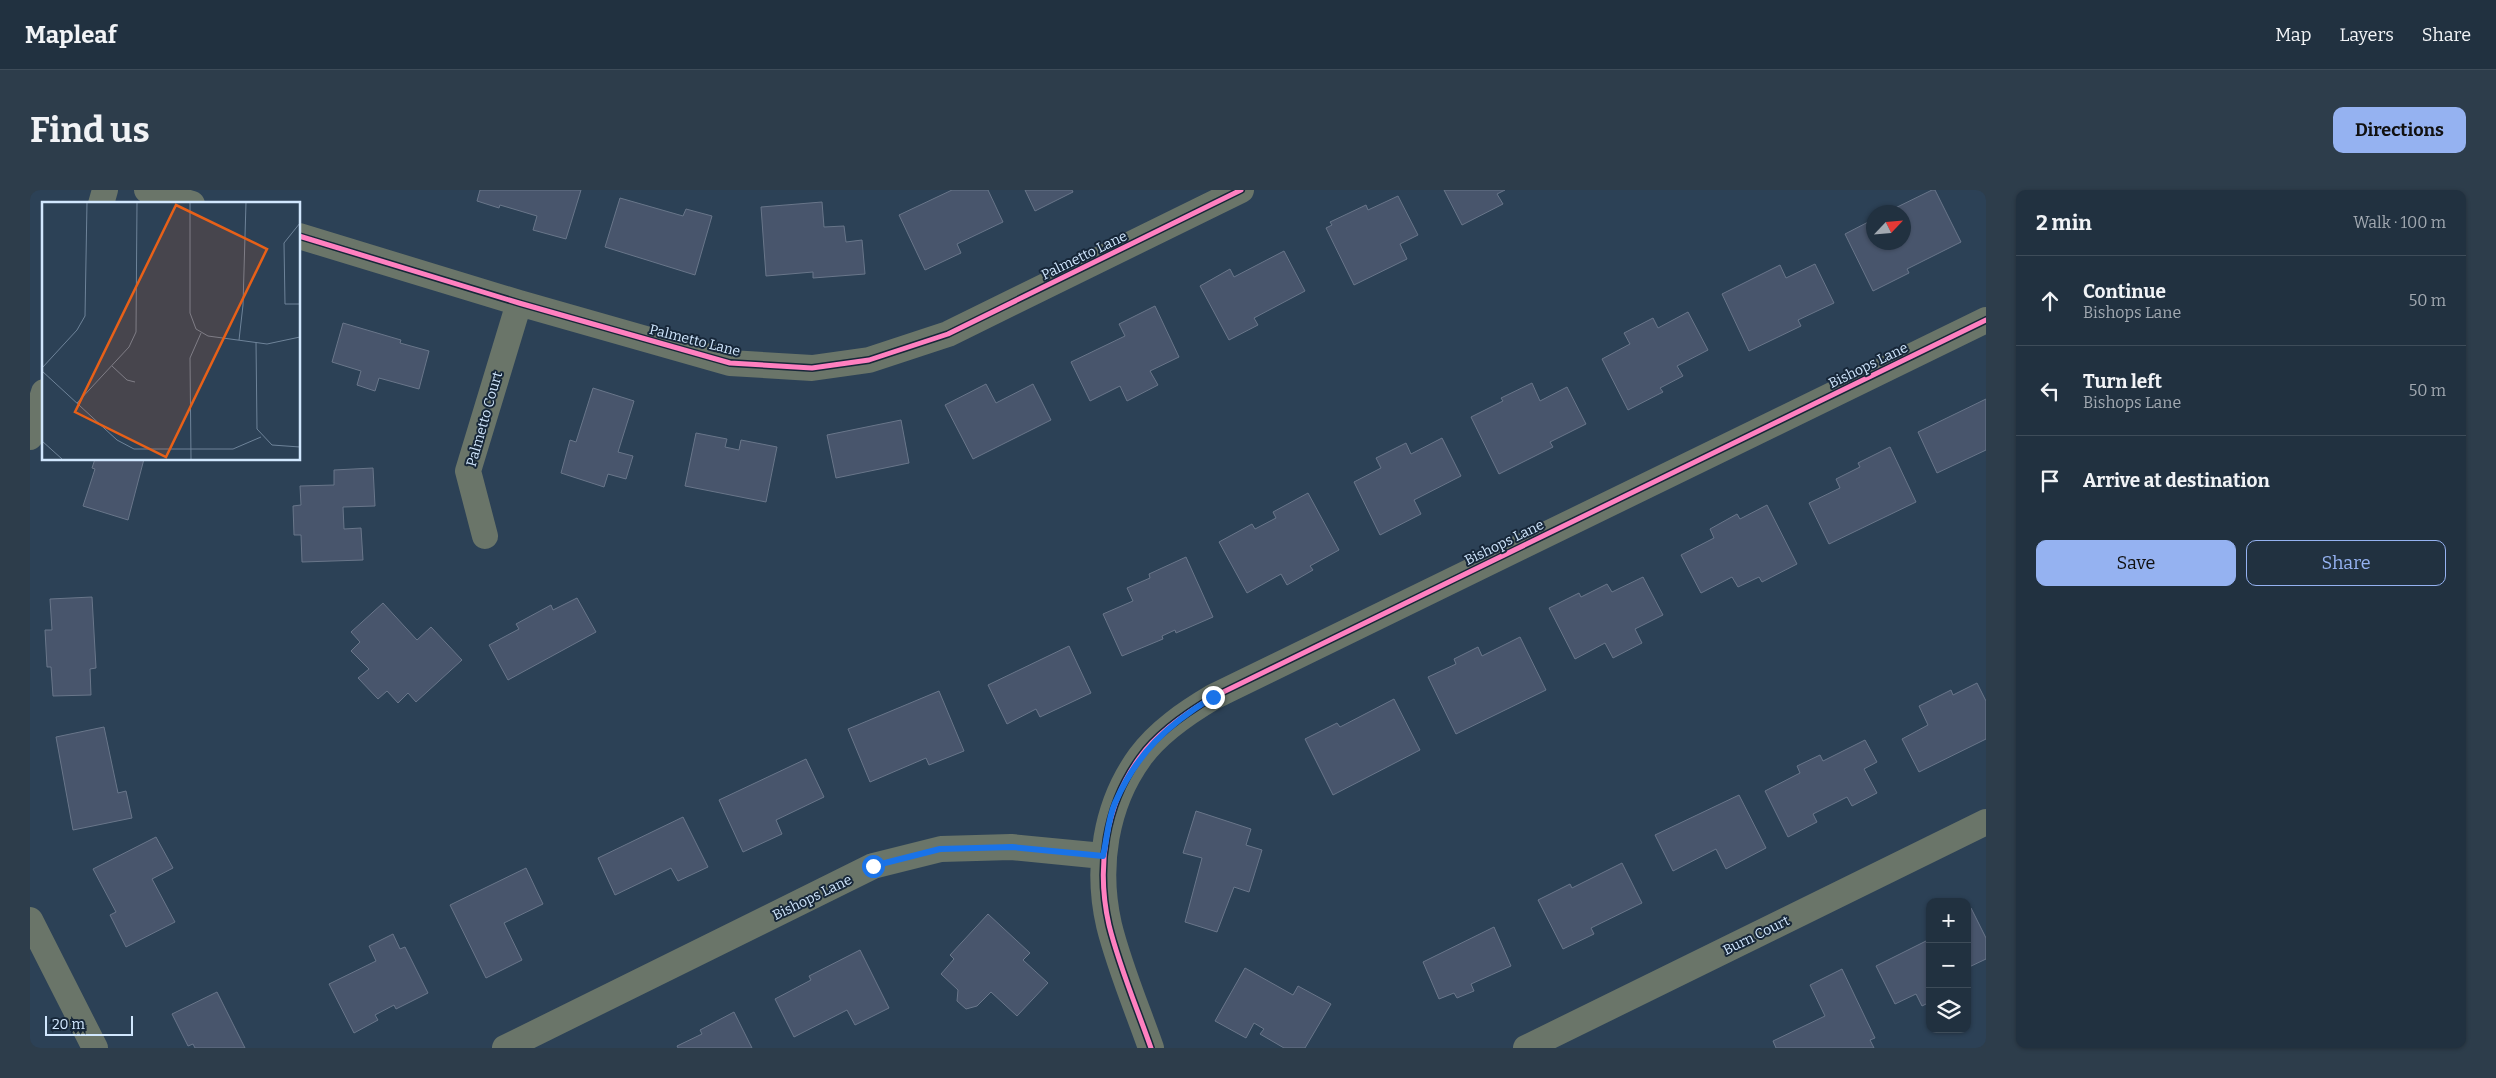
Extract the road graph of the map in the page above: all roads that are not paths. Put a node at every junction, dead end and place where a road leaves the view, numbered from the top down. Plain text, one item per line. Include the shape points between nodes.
1 (147, 190) edge
2 (1241, 190) edge
3 (186, 202) edge
4 (300, 236) edge
5 (519, 303) junction
6 (1986, 320) edge
7 (42, 398) edge
8 (30, 437) edge
9 (485, 536) dead end
10 (1986, 822) edge
11 (1103, 856) junction
12 (30, 920) edge
13 (95, 1048) edge
14 (504, 1048) edge
15 (1151, 1048) edge
16 (1526, 1048) edge

1 - 3 street
2 - 5 street, Palmetto Lane via 948,334 869,360 812,368 730,363
4 - 5 street, Palmetto Lane
5 - 9 street, Palmetto Court via 468,471
6 - 11 street, Bishops Lane via 1213,697 1179,718 1140,757 1115,804
7 - 8 street
10 - 16 street, Burn Court
11 - 14 street, Bishops Lane via 1012,847 940,849 873,866
11 - 15 street via 1109,924
12 - 13 street

